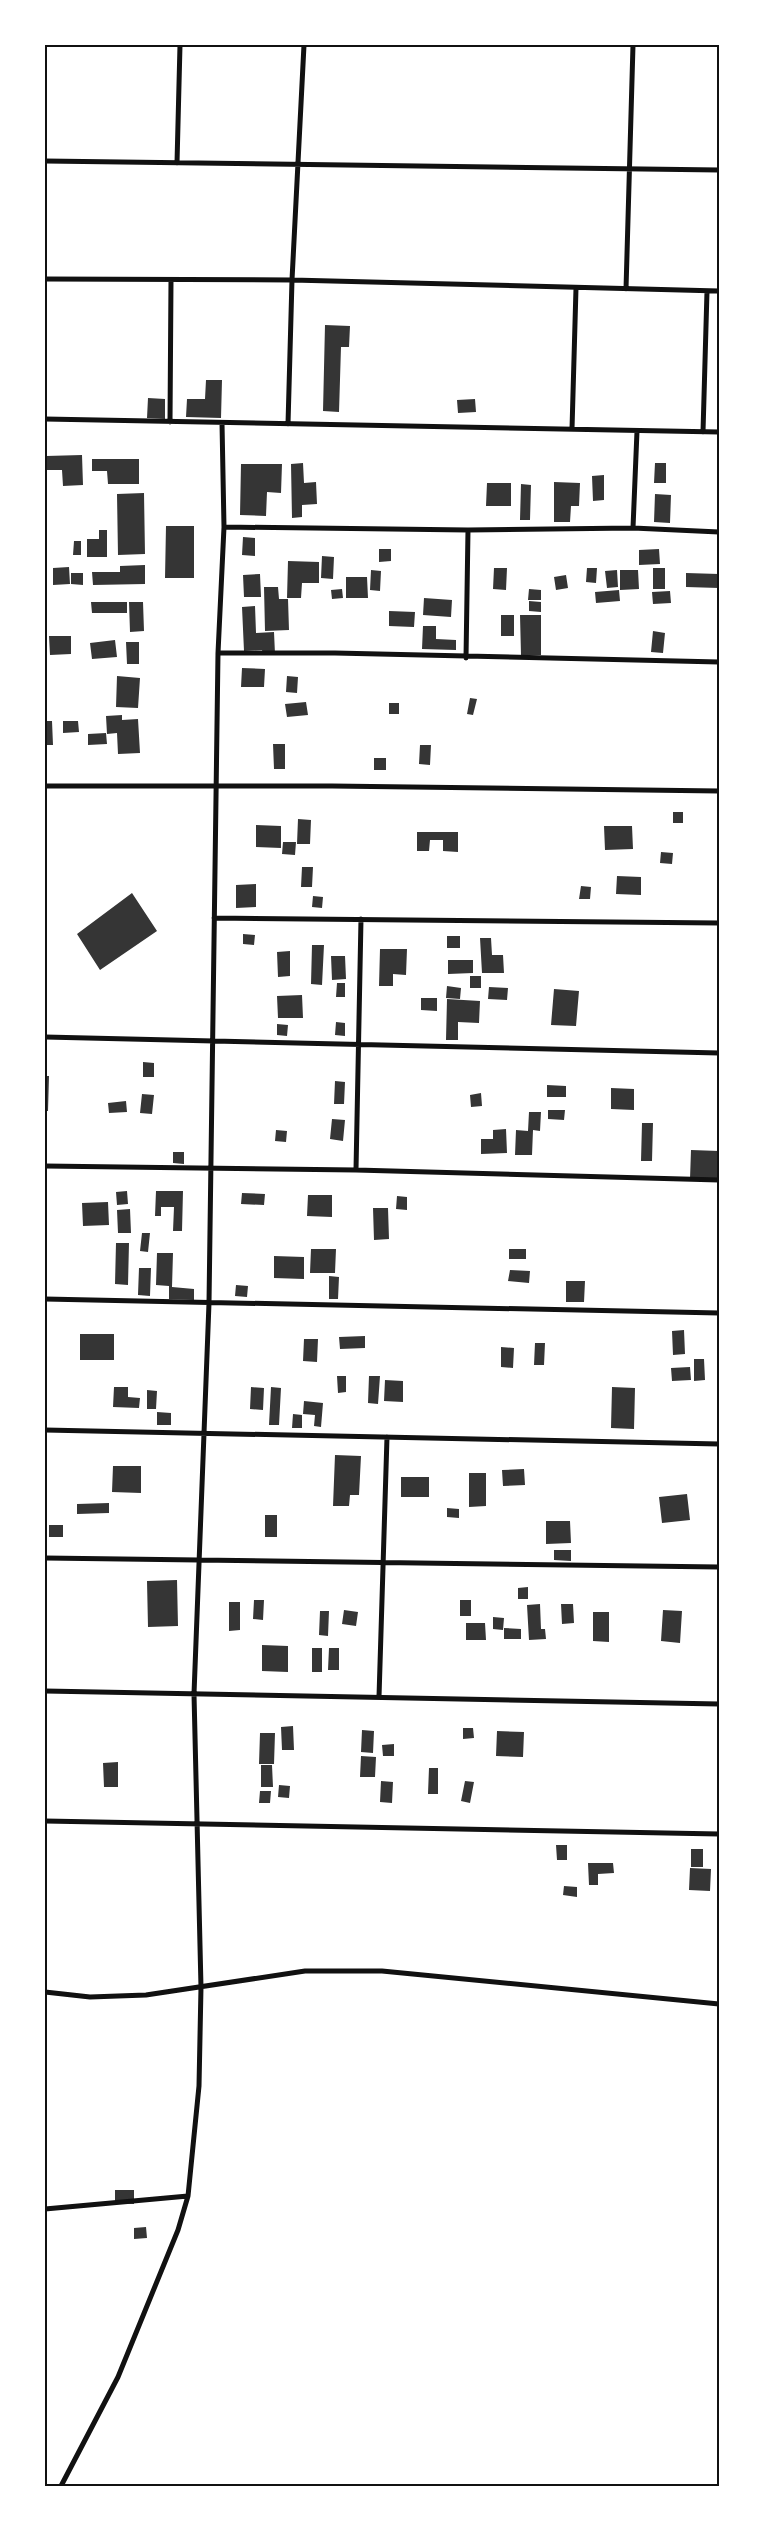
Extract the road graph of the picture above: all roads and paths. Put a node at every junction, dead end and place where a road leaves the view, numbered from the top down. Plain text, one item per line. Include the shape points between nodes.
1 (180, 45) edge
2 (304, 45) edge
3 (633, 45) edge
4 (45, 161) edge
5 (177, 164) junction
6 (298, 165) junction
7 (629, 169) junction
8 (719, 170) edge
9 (45, 279) edge
10 (171, 280) junction
11 (292, 280) junction
12 (576, 288) junction
13 (626, 289) junction
14 (707, 291) junction
15 (719, 291) edge
16 (45, 419) edge
17 (170, 422) junction
18 (222, 424) junction
19 (288, 424) junction
20 (572, 429) junction
21 (637, 431) junction
22 (703, 432) junction
23 (719, 432) edge
24 (224, 527) junction
25 (633, 528) junction
26 (468, 530) junction
27 (719, 532) edge
28 (218, 654) junction
29 (466, 658) junction
30 (719, 662) edge
31 (45, 786) edge
32 (218, 786) junction
33 (719, 791) edge
34 (214, 918) junction
35 (361, 918) junction
36 (719, 923) edge
37 (45, 1037) edge
38 (213, 1042) junction
39 (358, 1045) junction
40 (719, 1053) edge
41 (45, 1166) edge
42 (211, 1170) junction
43 (356, 1170) junction
44 (719, 1180) edge
45 (45, 1299) edge
46 (209, 1303) junction
47 (719, 1313) edge
48 (45, 1430) edge
49 (203, 1433) junction
50 (387, 1437) junction
51 (719, 1444) edge
52 (45, 1558) edge
53 (198, 1561) junction
54 (383, 1563) junction
55 (719, 1567) edge
56 (45, 1691) edge
57 (194, 1694) junction
58 (380, 1697) junction
59 (719, 1704) edge
60 (45, 1821) edge
61 (196, 1824) junction
62 (719, 1834) edge
63 (200, 1987) junction
64 (45, 1992) edge
65 (719, 2004) edge
66 (188, 2196) junction
67 (45, 2209) edge
68 (62, 2486) edge

1 - 5 street
2 - 6 street
3 - 7 street
4 - 5 street
5 - 6 street
6 - 7 street
6 - 11 street
7 - 8 street
7 - 13 street
9 - 10 street
10 - 11 street
10 - 17 street
11 - 12 street
11 - 19 street
12 - 13 street
12 - 20 street
13 - 14 street
14 - 15 street
14 - 22 street
16 - 17 street
17 - 18 street
18 - 19 street
18 - 24 street
19 - 20 street
20 - 21 street
21 - 22 street
21 - 25 street
22 - 23 street
24 - 26 street
24 - 28 street
25 - 26 street
25 - 27 street
26 - 29 street
28 - 29 street via 335,653
28 - 32 street
29 - 30 street
31 - 32 street
32 - 33 street
32 - 34 street
34 - 35 street
34 - 38 street
35 - 36 street
35 - 39 street
37 - 38 street
38 - 39 street
38 - 42 street
39 - 40 street
39 - 43 street
41 - 42 street
42 - 43 street
42 - 46 street
43 - 44 street
45 - 46 street
46 - 47 street
46 - 49 street
48 - 49 street
49 - 50 street
49 - 53 street
50 - 51 street
50 - 54 street
52 - 53 street
53 - 54 street
53 - 57 street
54 - 55 street
54 - 58 street
56 - 57 street
57 - 58 street
57 - 61 street
58 - 59 street
60 - 61 street
61 - 62 street
61 - 63 street
63 - 64 street via 146,1995 90,1997
63 - 65 street via 305,1970 382,1970
63 - 66 street via 199,2086
66 - 67 street
66 - 68 street via 178,2230 118,2377

